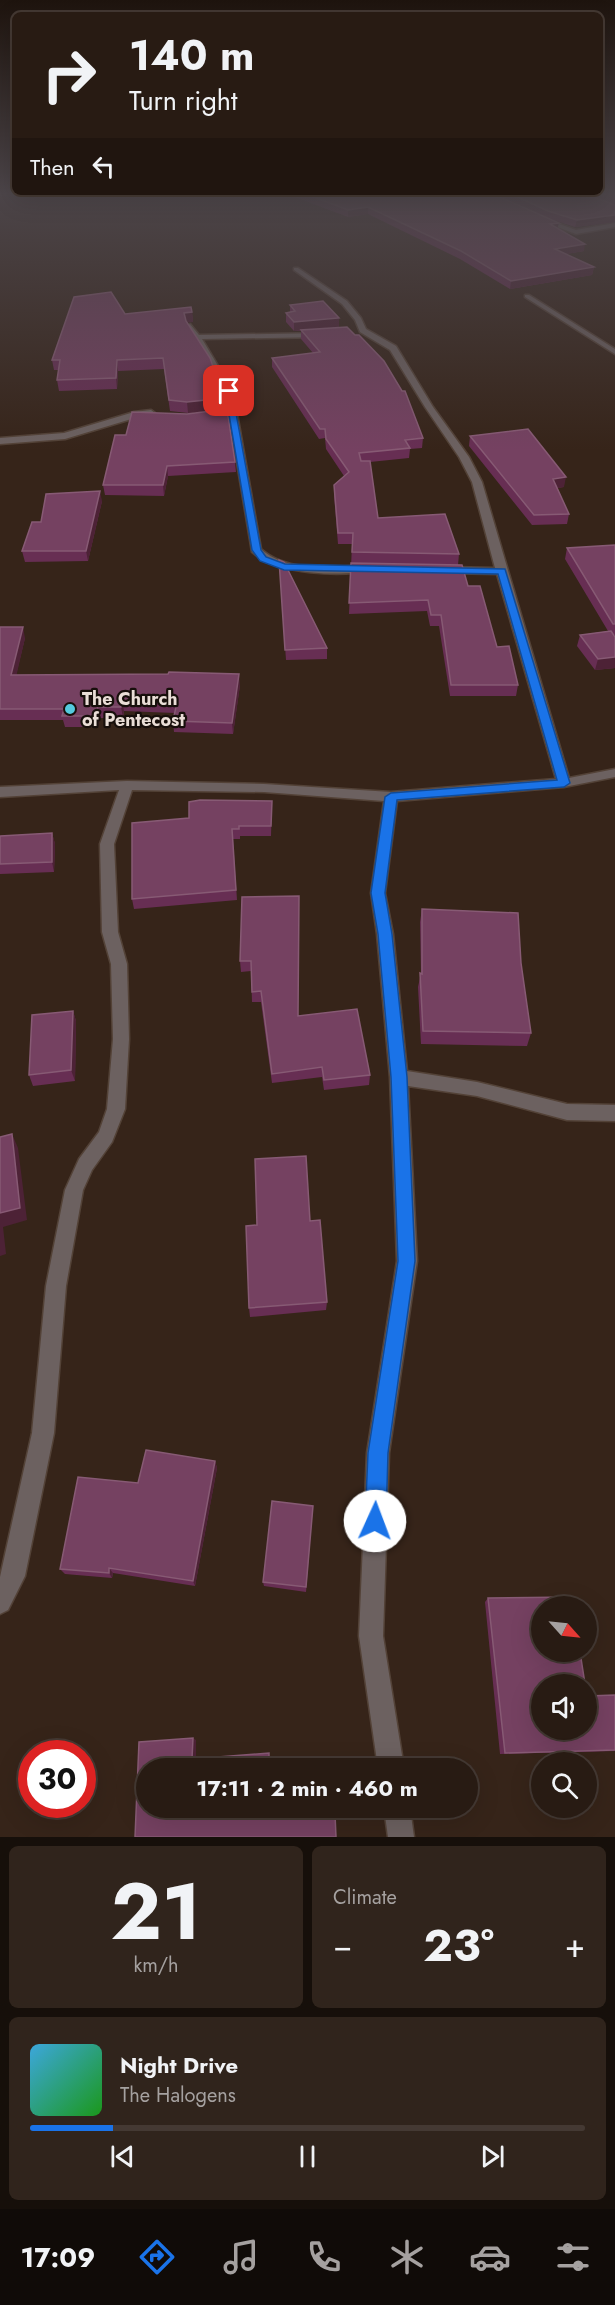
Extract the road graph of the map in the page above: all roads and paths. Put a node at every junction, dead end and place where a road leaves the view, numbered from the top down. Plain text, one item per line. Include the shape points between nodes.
1 (310, 279) edge
2 (527, 296) dead end
3 (190, 326) edge
4 (334, 334) edge
5 (196, 337) junction
6 (615, 352) edge
7 (234, 413) junction
8 (223, 414) edge
9 (161, 415) edge
10 (0, 441) edge
11 (376, 568) edge
12 (433, 570) edge
13 (502, 571) junction
14 (615, 773) edge
15 (564, 783) junction
16 (127, 785) junction
17 (0, 792) edge
18 (391, 797) junction
19 (399, 1077) junction
20 (615, 1113) edge
21 (0, 1602) edge
22 (389, 1758) edge
23 (398, 1818) edge
24 (401, 1837) edge

1 - 13 street via 350,306 360,320 358,331 393,348 417,384 477,482
2 - 6 street
3 - 5 street
4 - 5 street
5 - 7 street via 222,376
7 - 8 street
7 - 11 street via 256,550 263,559 284,567
9 - 10 street via 137,414 65,436
12 - 13 street
13 - 15 street
14 - 15 street
15 - 18 street
16 - 17 street
16 - 18 street via 264,788
16 - 21 street via 107,844 110,932 119,964 121,1039 116,1109 106,1136 85,1165 74,1190 56,1286 43,1433 13,1576
18 - 19 street via 378,893
19 - 20 street via 477,1089 567,1112
19 - 22 street via 406,1261 378,1453 370,1636
23 - 24 street

